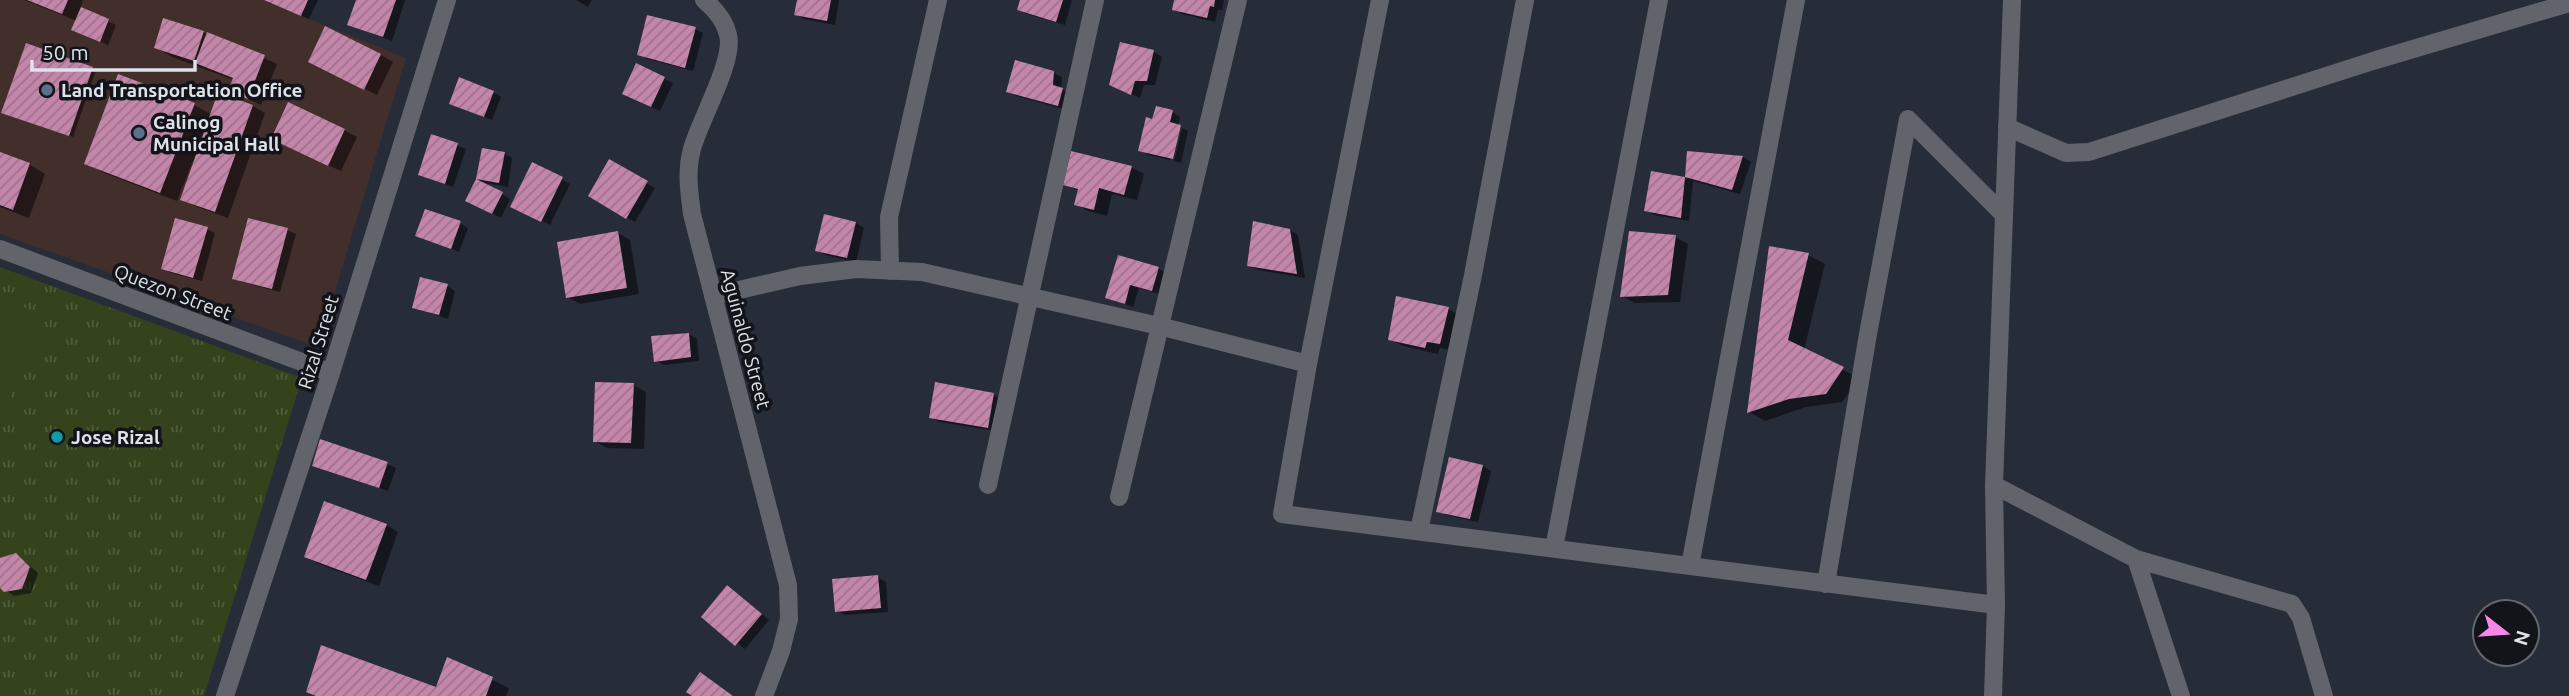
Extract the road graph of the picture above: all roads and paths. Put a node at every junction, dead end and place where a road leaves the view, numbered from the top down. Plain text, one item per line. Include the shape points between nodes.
1 (447, 0) edge
2 (704, 0) edge
3 (938, 0) edge
4 (1095, 0) edge
5 (1238, 0) edge
6 (1380, 0) edge
7 (1525, 0) edge
8 (1659, 0) edge
9 (1796, 0) edge
10 (2012, 0) edge
11 (2569, 3) edge
12 (2007, 127) junction
13 (2003, 214) junction
14 (0, 249) edge
15 (890, 271) junction
16 (713, 296) junction
17 (1029, 296) junction
18 (1159, 326) junction
19 (1308, 364) junction
20 (331, 373) junction
21 (988, 485) dead end
22 (1994, 485) junction
23 (1119, 497) dead end
24 (1419, 531) junction
25 (1554, 548) junction
26 (2136, 559) junction
27 (1690, 566) junction
28 (1826, 584) junction
29 (1996, 605) junction
30 (225, 696) edge
31 (764, 696) edge
32 (1993, 696) edge
33 (2181, 696) edge
34 (2324, 696) edge

1 - 20 street, Rizal Street
2 - 16 street, Aguinaldo Street via 716,10 729,37 726,60 692,148 687,178
3 - 15 street via 889,217
4 - 17 street
5 - 18 street
6 - 19 street
7 - 24 street
8 - 25 street
9 - 27 street
10 - 12 street
11 - 12 street via 2089,152 2066,152
12 - 13 street
13 - 22 street
13 - 28 street via 1908,119
14 - 20 street, Quezon Street
15 - 16 street via 856,269 800,276
15 - 17 street via 922,272
16 - 31 street, Aguinaldo Street via 788,584 789,619
17 - 18 street
17 - 21 street
18 - 19 street
18 - 23 street
19 - 24 street via 1282,514
20 - 30 street, Rizal Street
22 - 26 street
22 - 29 street
24 - 25 street
25 - 27 street
26 - 33 street
26 - 34 street via 2292,604 2301,618
27 - 28 street
28 - 29 street
29 - 32 street

